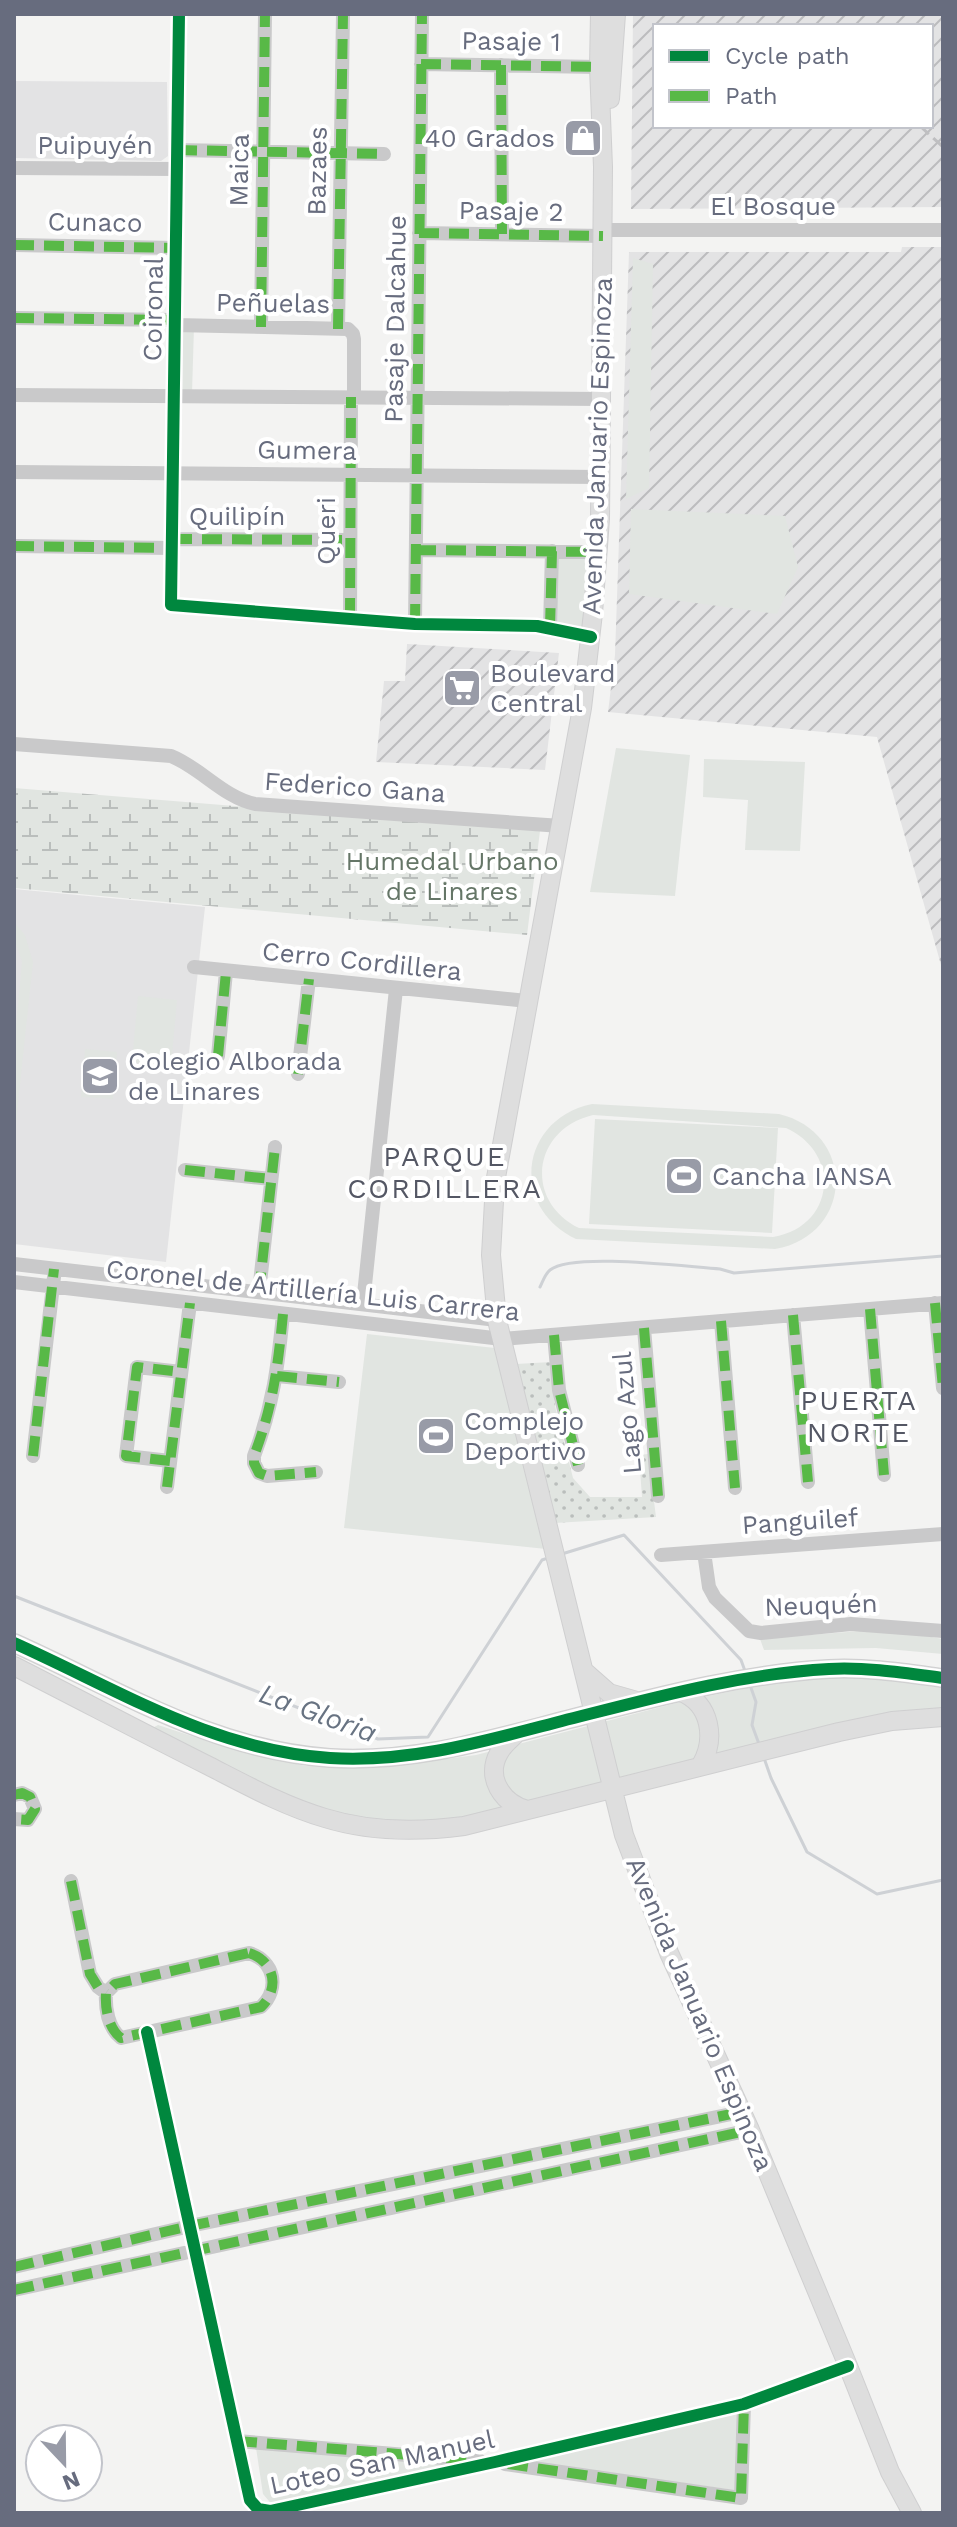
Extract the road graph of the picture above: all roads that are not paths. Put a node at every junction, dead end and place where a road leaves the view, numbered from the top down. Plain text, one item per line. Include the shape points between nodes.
1 (179, 14) edge
2 (265, 14) edge
3 (343, 14) edge
4 (422, 14) edge
5 (600, 14) edge
6 (616, 14) edge
7 (421, 64) junction
8 (501, 65) junction
9 (599, 67) junction
10 (177, 150) junction
11 (263, 152) junction
12 (341, 154) junction
13 (384, 154) dead end
14 (603, 167) junction
15 (14, 168) edge
16 (177, 169) junction
17 (943, 230) edge
18 (419, 233) junction
19 (602, 233) junction
20 (502, 234) junction
21 (14, 245) edge
22 (176, 248) junction
23 (14, 318) edge
24 (175, 323) junction
25 (261, 327) junction
26 (338, 329) junction
27 (14, 395) edge
28 (174, 396) junction
29 (352, 397) junction
30 (418, 398) junction
31 (601, 399) junction
32 (14, 472) edge
33 (173, 473) junction
34 (351, 475) junction
35 (417, 475) junction
36 (600, 477) junction
37 (350, 540) junction
38 (172, 544) junction
39 (14, 546) edge
40 (416, 550) junction
41 (552, 551) junction
42 (598, 552) junction
43 (350, 618) junction
44 (415, 624) junction
45 (550, 628) junction
46 (591, 637) junction
47 (14, 744) edge
48 (561, 826) junction
49 (194, 967) dead end
50 (226, 972) junction
51 (309, 979) junction
52 (396, 989) junction
53 (527, 1001) junction
54 (218, 1056) dead end
55 (298, 1074) dead end
56 (275, 1147) dead end
57 (185, 1170) dead end
58 (271, 1179) junction
59 (14, 1264) edge
60 (54, 1269) junction
61 (14, 1282) edge
62 (53, 1287) junction
63 (259, 1292) junction
64 (311, 1298) junction
65 (190, 1303) junction
66 (939, 1303) edge
67 (363, 1304) junction
68 (870, 1309) junction
69 (283, 1314) junction
70 (447, 1314) junction
71 (793, 1315) junction
72 (307, 1316) junction
73 (497, 1320) junction
74 (721, 1321) junction
75 (644, 1328) junction
76 (445, 1333) junction
77 (554, 1335) junction
78 (502, 1339) junction
79 (181, 1372) junction
80 (277, 1376) junction
81 (339, 1382) dead end
82 (943, 1388) edge
83 (33, 1456) dead end
84 (170, 1461) junction
85 (578, 1465) dead end
86 (316, 1472) dead end
87 (884, 1475) dead end
88 (808, 1482) dead end
89 (167, 1487) dead end
90 (735, 1488) dead end
91 (658, 1496) dead end
92 (943, 1534) edge
93 (704, 1552) junction
94 (661, 1555) dead end
95 (943, 1631) edge
96 (14, 1643) edge
97 (14, 1666) edge
98 (582, 1669) junction
99 (943, 1678) edge
100 (681, 1692) junction
101 (640, 1702) junction
102 (594, 1713) junction
103 (943, 1717) edge
104 (517, 1733) junction
105 (701, 1765) junction
106 (613, 1788) junction
107 (14, 1795) edge
108 (573, 1798) junction
109 (527, 1810) junction
110 (14, 1819) edge
111 (624, 1835) junction
112 (71, 1881) dead end
113 (106, 1993) junction
114 (147, 2032) junction
115 (741, 2112) junction
116 (750, 2130) junction
117 (190, 2226) junction
118 (195, 2249) junction
119 (14, 2267) edge
120 (14, 2290) edge
121 (848, 2366) junction
122 (744, 2404) junction
123 (237, 2441) junction
124 (495, 2462) junction
125 (912, 2513) edge

1 - 10 street, Coironal
2 - 11 street, Maica
3 - 12 street, Bazaes
4 - 7 street, Pasaje Dalcahue
5 - 9 main road, Avenida Januario Espinoza
6 - 14 main road, Avenida Januario Espinoza
7 - 8 street, Pasaje 1
7 - 18 street, Pasaje Dalcahue
8 - 9 street, Pasaje 1
8 - 20 street
9 - 14 main road, Avenida Januario Espinoza
10 - 11 street
10 - 16 street, Coironal
11 - 12 street
11 - 25 street, Maica
12 - 13 street
12 - 26 street, Bazaes
14 - 19 main road, Avenida Januario Espinoza
15 - 16 street, Puipuyén
16 - 22 street, Coironal
17 - 19 street, El Bosque
18 - 20 street, Pasaje 2
18 - 30 street, Pasaje Dalcahue
19 - 20 street, Pasaje 2
19 - 31 main road, Avenida Januario Espinoza
21 - 22 street, Cunaco
22 - 24 street, Coironal
23 - 24 street, Peñuelas
24 - 25 street, Peñuelas
24 - 28 street, Coironal
25 - 26 street, Peñuelas
26 - 29 street, Peñuelas via 353,334
27 - 28 street
28 - 29 street
28 - 33 street, Coironal
29 - 30 street
29 - 34 street, Queri
30 - 31 street
30 - 35 street, Pasaje Dalcahue
31 - 36 main road, Avenida Januario Espinoza
32 - 33 street, Gumera
33 - 34 street, Gumera
33 - 38 street, Coironal
34 - 35 street, Gumera
34 - 37 street, Queri
35 - 36 street, Gumera
35 - 40 street, Pasaje Dalcahue
36 - 42 main road, Avenida Januario Espinoza
37 - 38 street, Quilipín
37 - 43 street, Queri
38 - 39 street, Quilipín
38 - 43 street, Coironal via 171,605
40 - 41 street
40 - 44 street, Pasaje Dalcahue
41 - 42 street
41 - 45 street, Avenida Januario Espinoza
42 - 46 main road, Avenida Januario Espinoza
43 - 44 street
44 - 45 street
45 - 46 street
46 - 48 main road, Avenida Januario Espinoza
47 - 48 street, Federico Gana via 171,756 255,804
48 - 53 main road, Avenida Januario Espinoza
49 - 50 street, Cerro Cordillera
50 - 51 street, Cerro Cordillera
50 - 54 street
51 - 52 street, Cerro Cordillera
51 - 55 street
52 - 53 street, Cerro Cordillera
52 - 67 street
53 - 73 main road, Avenida Januario Espinoza via 492,1207
56 - 58 street
57 - 58 street
58 - 63 street
59 - 60 street, Coronel de Artillería Luis Carrera
60 - 62 street
60 - 63 street, Coronel de Artillería Luis Carrera
61 - 62 street, Coronel de Artillería Luis Carrera
62 - 65 street, Coronel de Artillería Luis Carrera
62 - 83 street
63 - 64 street, Coronel de Artillería Luis Carrera
64 - 67 street, Coronel de Artillería Luis Carrera
64 - 72 street
65 - 69 street, Coronel de Artillería Luis Carrera
65 - 79 street
66 - 68 street, Coronel de Artillería Luis Carrera
66 - 82 street
67 - 70 street, Coronel de Artillería Luis Carrera
68 - 71 street, Coronel de Artillería Luis Carrera
68 - 87 street
69 - 72 street, Coronel de Artillería Luis Carrera
69 - 80 street
70 - 73 street, Coronel de Artillería Luis Carrera
70 - 76 street
71 - 74 street, Coronel de Artillería Luis Carrera
71 - 88 street
72 - 76 street, Coronel de Artillería Luis Carrera
73 - 78 main road, Avenida Januario Espinoza
74 - 75 street, Coronel de Artillería Luis Carrera
74 - 90 street
75 - 77 street, Coronel de Artillería Luis Carrera
75 - 91 street, Lago Azul
76 - 78 street, Coronel de Artillería Luis Carrera
77 - 78 street, Coronel de Artillería Luis Carrera
77 - 85 street via 559,1390
78 - 98 main road, Avenida Januario Espinoza
79 - 84 street
79 - 84 street via 137,1367 126,1456
80 - 81 street
80 - 86 street via 254,1456 256,1469 267,1476
84 - 89 street
92 - 93 street, Panguilef
93 - 94 street, Panguilef
93 - 95 street, Neuquén via 715,1598 749,1631 851,1624
96 - 104 main road via 172,1719 274,1751 343,1758 414,1755
97 - 109 main road via 238,1781 327,1819 369,1827 440,1829
98 - 101 main road via 609,1693
98 - 102 main road, Avenida Januario Espinoza
99 - 100 main road via 831,1669
100 - 101 main road
100 - 105 main road via 697,1701 707,1722 710,1742
101 - 102 main road
102 - 104 main road
102 - 106 main road, Avenida Januario Espinoza
103 - 105 main road via 880,1723
104 - 109 main road via 499,1752 495,1773 507,1801
105 - 106 main road
106 - 108 main road
106 - 111 main road, Avenida Januario Espinoza
107 - 110 street via 30,1797 35,1809 28,1820
108 - 109 main road
108 - 111 main road via 605,1809
111 - 115 main road, Avenida Januario Espinoza via 651,1910
112 - 113 street via 90,1974
113 - 114 street via 115,2033 121,2038
113 - 114 street via 115,1984 249,1953 270,1968 273,1988 261,2007
114 - 117 street, Loteo San Manuel
115 - 116 main road, Avenida Januario Espinoza
115 - 117 street
116 - 118 street
116 - 121 main road, Avenida Januario Espinoza
117 - 118 street, Loteo San Manuel
117 - 119 street
118 - 120 street
118 - 123 street, Loteo San Manuel
121 - 122 street, Loteo San Manuel
121 - 125 main road, Avenida Januario Espinoza
122 - 124 street, Loteo San Manuel
122 - 124 street, Loteo San Manuel via 741,2498
123 - 124 street, Loteo San Manuel
123 - 124 street, Loteo San Manuel via 250,2500 258,2509 270,2511

